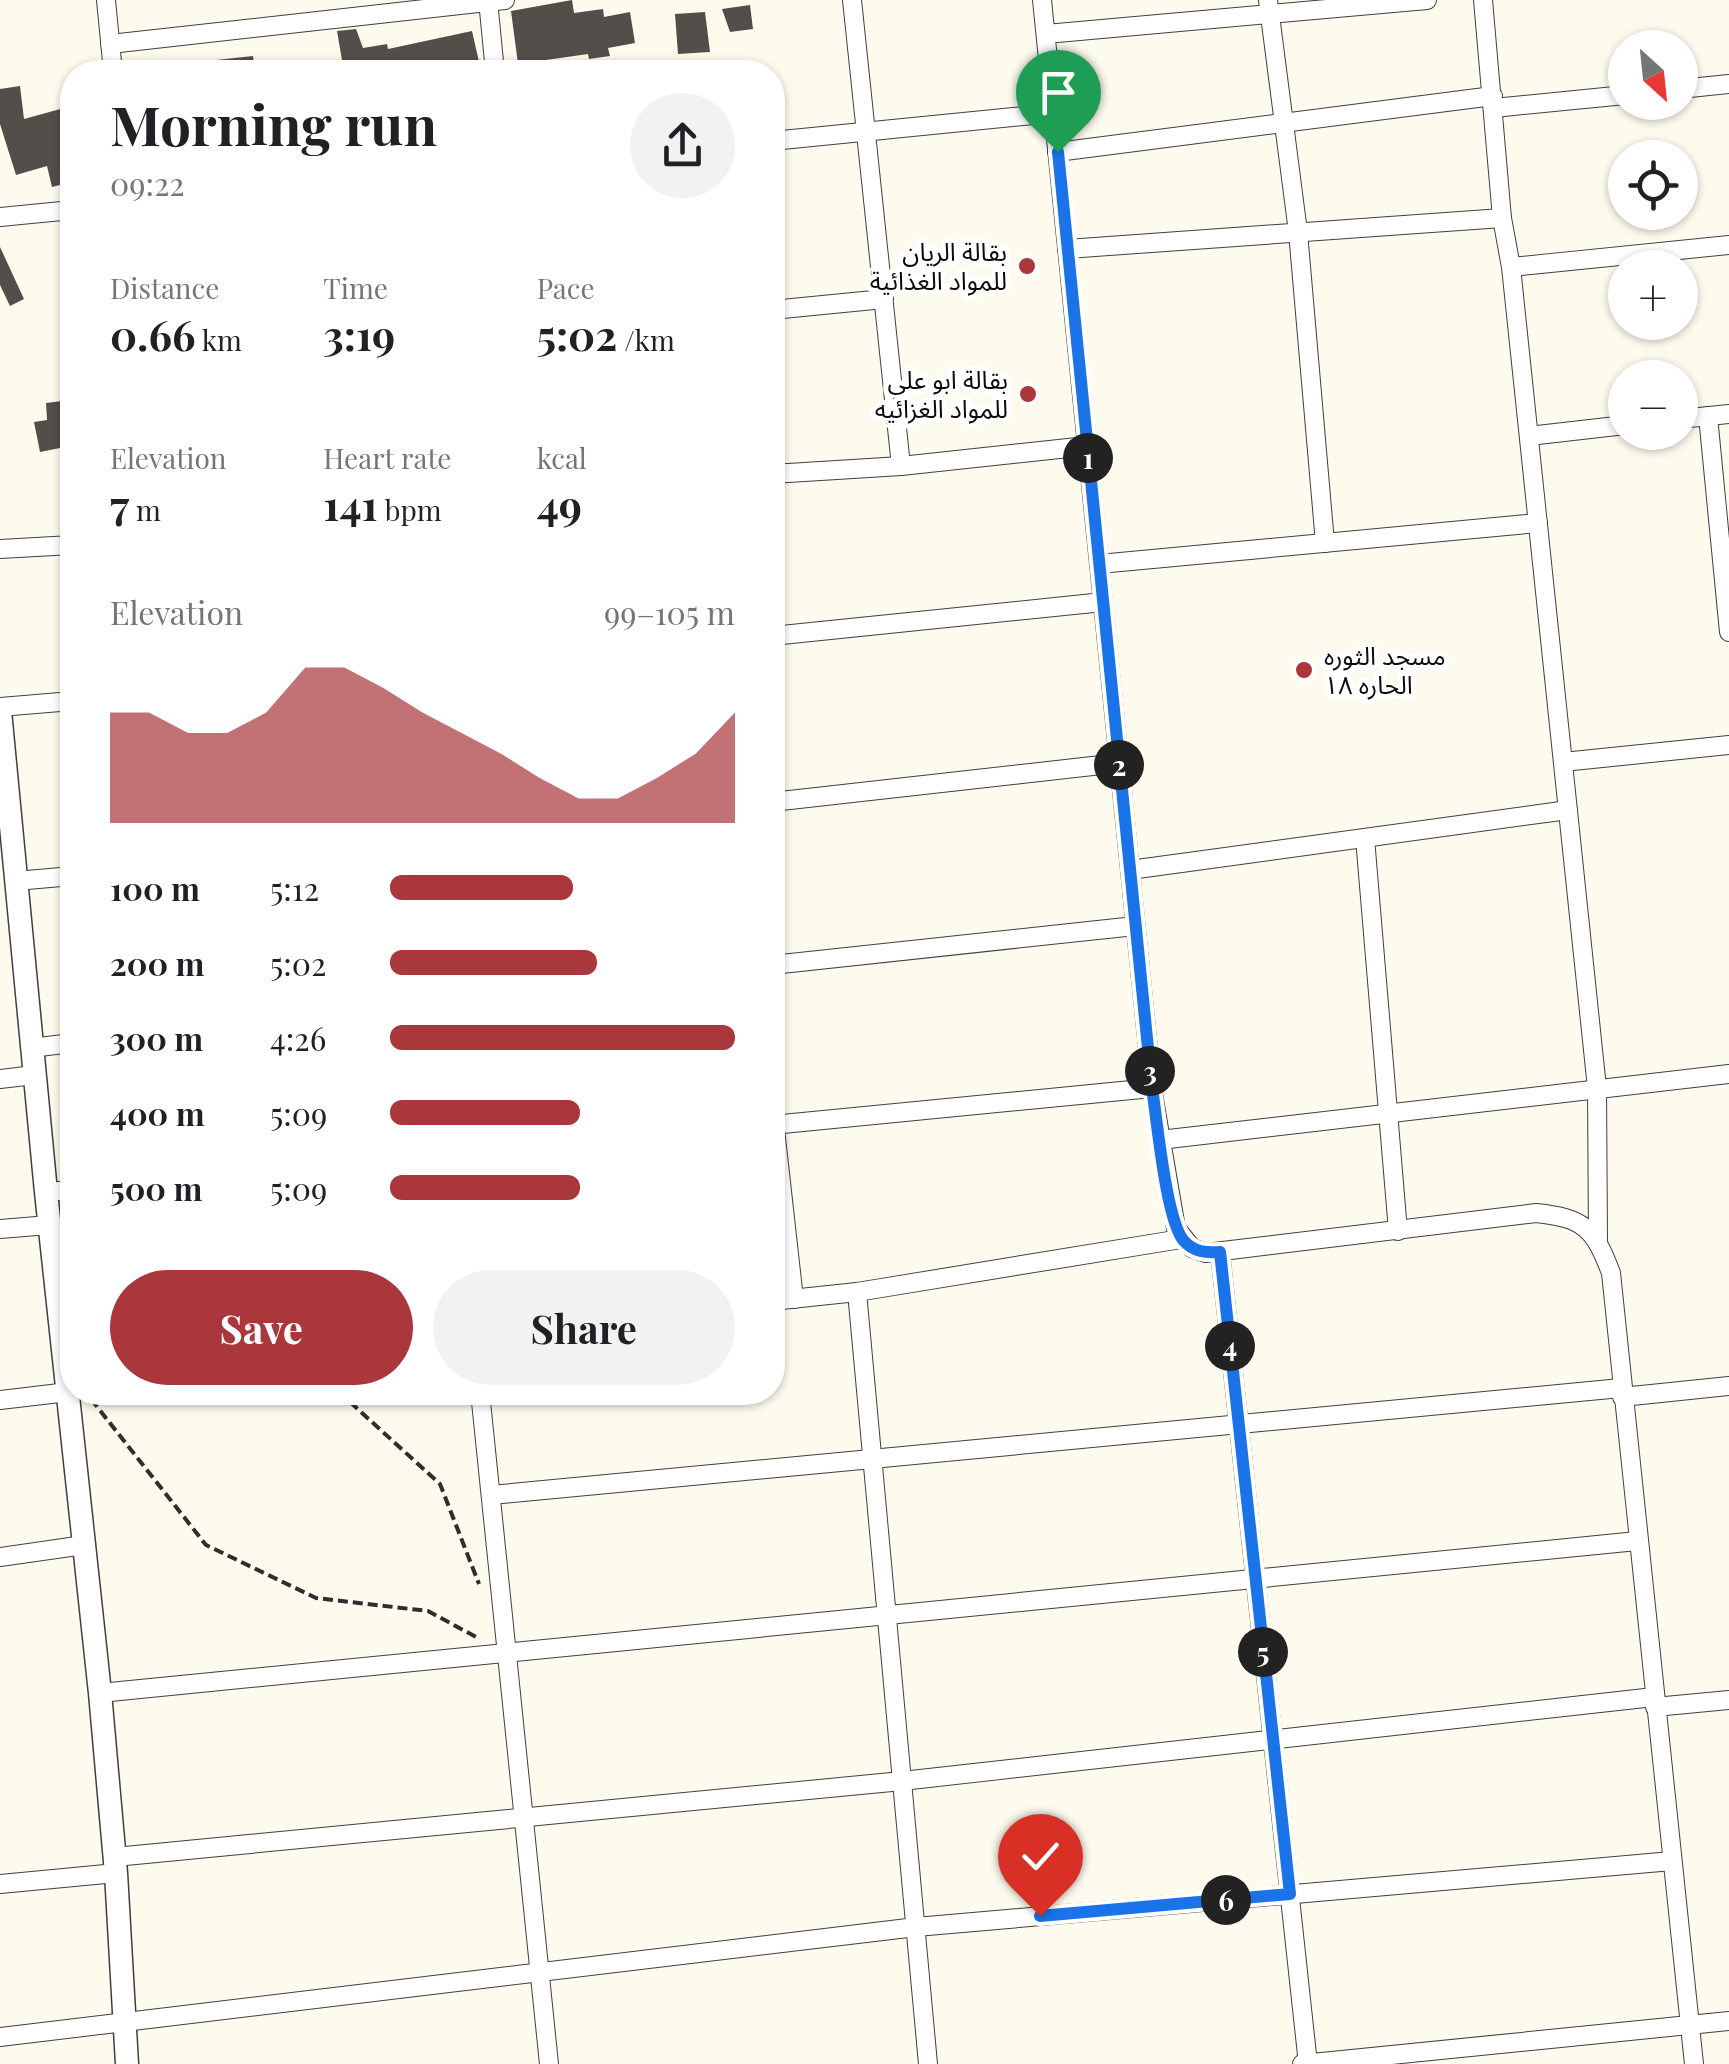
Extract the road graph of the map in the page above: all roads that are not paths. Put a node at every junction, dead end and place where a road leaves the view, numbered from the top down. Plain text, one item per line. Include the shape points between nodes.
1 (106, 0) edge
2 (852, 0) edge
3 (1042, 0) edge
4 (1427, 0) edge
5 (1483, 0) edge
6 (494, 1) edge
7 (1269, 7) edge
8 (1046, 34) junction
9 (110, 44) junction
10 (112, 60) edge
11 (495, 60) edge
12 (1729, 84) edge
13 (1698, 87) edge
14 (1608, 96) edge
15 (1494, 102) junction
16 (1054, 112) junction
17 (1284, 123) junction
18 (866, 132) junction
19 (785, 140) edge
20 (1058, 152) junction
21 (60, 211) edge
22 (0, 217) edge
23 (1502, 218) junction
24 (1298, 232) junction
25 (1729, 245) edge
26 (1067, 249) junction
27 (1511, 267) junction
28 (884, 299) junction
29 (785, 309) edge
30 (1729, 414) edge
31 (1708, 416) junction
32 (1698, 417) edge
33 (1608, 427) edge
34 (1529, 436) junction
35 (1087, 446) junction
36 (901, 466) junction
37 (785, 473) edge
38 (1538, 522) junction
39 (1325, 543) junction
40 (60, 546) edge
41 (0, 549) edge
42 (1099, 564) junction
43 (1726, 575) edge
44 (1103, 602) junction
45 (1729, 632) edge
46 (785, 635) edge
47 (60, 702) edge
48 (0, 709) edge
49 (1729, 746) edge
50 (2, 753) edge
51 (1563, 762) junction
52 (1119, 763) junction
53 (785, 801) edge
54 (1568, 810) junction
55 (1364, 838) junction
56 (1130, 870) junction
57 (60, 877) edge
58 (16, 881) junction
59 (10, 921) edge
60 (1136, 926) junction
61 (785, 964) edge
62 (60, 1044) edge
63 (31, 1048) junction
64 (1729, 1074) edge
65 (34, 1075) junction
66 (0, 1079) edge
67 (1152, 1088) junction
68 (1598, 1088) junction
69 (1387, 1115) junction
70 (785, 1124) edge
71 (1160, 1140) junction
72 (60, 1191) edge
73 (46, 1192) junction
74 (785, 1221) edge
75 (50, 1224) junction
76 (0, 1229) edge
77 (1398, 1231) junction
78 (1182, 1238) junction
79 (1598, 1242) junction
80 (1220, 1252) junction
81 (857, 1292) junction
82 (60, 1299) edge
83 (794, 1299) junction
84 (785, 1300) edge
85 (1729, 1386) edge
86 (1621, 1392) junction
87 (60, 1394) edge
88 (0, 1400) edge
89 (78, 1405) edge
90 (481, 1405) edge
91 (1238, 1424) junction
92 (873, 1459) junction
93 (491, 1495) junction
94 (1637, 1541) junction
95 (84, 1546) junction
96 (0, 1557) edge
97 (1255, 1579) junction
98 (887, 1615) junction
99 (507, 1653) junction
100 (100, 1693) junction
101 (1729, 1700) edge
102 (1655, 1702) junction
103 (1273, 1741) junction
104 (902, 1781) junction
105 (524, 1820) junction
106 (1672, 1861) junction
107 (115, 1865) junction
108 (0, 1884) edge
109 (1290, 1894) junction
110 (916, 1927) junction
111 (539, 1974) junction
112 (1729, 2020) edge
113 (123, 2024) junction
114 (1690, 2025) junction
115 (0, 2038) edge
116 (127, 2064) edge
117 (548, 2064) edge
118 (928, 2064) edge
119 (1306, 2064) edge
120 (1694, 2064) edge

1 - 9 street
2 - 18 street
3 - 8 street
4 - 7 street
5 - 15 street
6 - 9 street
6 - 11 street
7 - 8 street
7 - 17 street
8 - 16 street
9 - 10 street
12 - 13 street
14 - 15 street
15 - 17 street
15 - 23 street
16 - 18 street
16 - 20 street
17 - 20 street
17 - 24 street
18 - 19 street
18 - 28 street
20 - 26 street
21 - 22 street
23 - 24 street
23 - 27 street
24 - 26 street
24 - 39 street
25 - 27 street
26 - 35 street
27 - 34 street
28 - 29 street
28 - 36 street
30 - 31 street
31 - 32 street
31 - 43 street
33 - 34 street
34 - 38 street
35 - 36 street
35 - 42 street
36 - 37 street
38 - 39 street
38 - 51 street
39 - 42 street
40 - 41 street
42 - 44 street
43 - 45 street
44 - 46 street
44 - 52 street
47 - 48 street
48 - 50 street
49 - 51 street
50 - 58 street
51 - 54 street
52 - 53 street
52 - 56 street
54 - 55 street
54 - 68 street
55 - 56 street
55 - 69 street
56 - 60 street
57 - 58 street
58 - 59 street
59 - 63 street
60 - 61 street
60 - 67 street
62 - 63 street
63 - 65 street
64 - 68 street
65 - 66 street
65 - 73 street
67 - 70 street
67 - 71 street
68 - 69 street
68 - 79 street
69 - 71 street
69 - 77 street
71 - 78 street
72 - 73 street
73 - 75 street
74 - 83 street
75 - 76 street
75 - 82 street
77 - 79 street via 1536,1213 1584,1224
77 - 80 street
78 - 80 street via 1192,1248
78 - 81 street
79 - 86 street via 1612,1272
80 - 91 street
81 - 83 street
81 - 92 street
83 - 84 street
85 - 86 street
86 - 91 street
86 - 94 street
87 - 88 street
89 - 95 street
90 - 93 street
91 - 92 street
91 - 97 street
92 - 93 street
92 - 98 street
93 - 99 street
94 - 97 street
94 - 102 street
95 - 96 street
95 - 100 street
97 - 98 street
97 - 103 street
98 - 99 street
98 - 104 street
99 - 100 street
99 - 105 street
100 - 107 street
101 - 102 street
102 - 103 street
102 - 106 street
103 - 104 street
103 - 109 street
104 - 105 street
104 - 110 street
105 - 107 street
105 - 111 street
106 - 109 street
106 - 114 street
107 - 108 street
107 - 113 street
109 - 110 street
109 - 119 street
110 - 111 street
110 - 118 street
111 - 113 street
111 - 117 street
112 - 114 street
113 - 115 street
113 - 116 street
114 - 119 street
114 - 120 street

